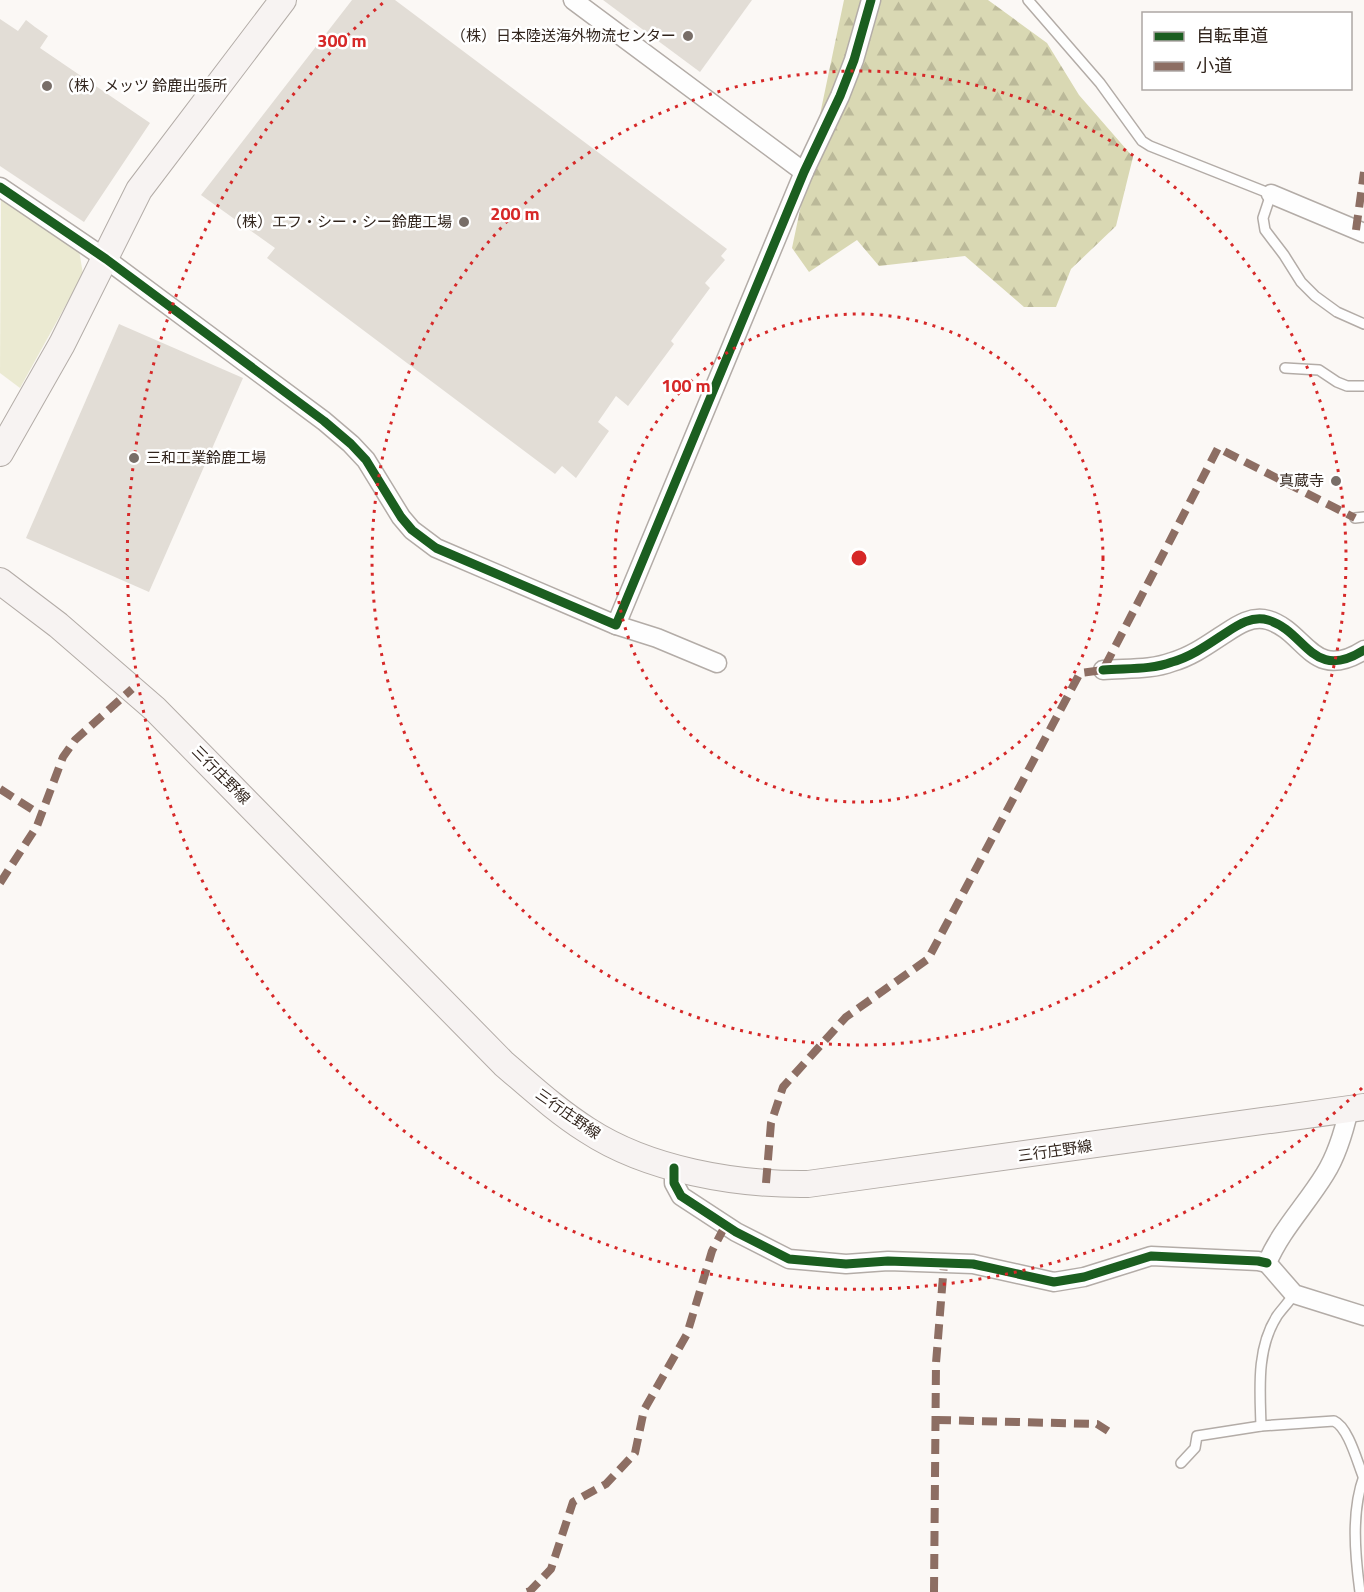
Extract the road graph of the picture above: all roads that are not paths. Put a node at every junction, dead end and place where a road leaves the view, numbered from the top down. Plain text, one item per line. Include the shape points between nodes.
1 (283, 0) edge
2 (573, 0) edge
3 (871, 0) edge
4 (1028, 0) edge
5 (804, 172) junction
6 (0, 187) edge
7 (1271, 194) junction
8 (1364, 233) edge
9 (106, 259) junction
10 (1364, 324) edge
11 (1285, 368) dead end
12 (1364, 386) edge
13 (0, 453) edge
14 (0, 581) edge
15 (616, 625) junction
16 (1364, 650) edge
17 (717, 663) dead end
18 (1103, 669) dead end
19 (1356, 1108) edge
20 (674, 1168) junction
21 (1267, 1263) junction
22 (1294, 1294) junction
23 (1364, 1316) edge
24 (1261, 1426) junction
25 (1181, 1462) dead end
26 (1364, 1476) edge
27 (1360, 1592) edge

1 - 9 main road via 139,190
2 - 5 street
3 - 5 street via 840,96
4 - 7 lane via 1100,83 1142,141
5 - 15 street
6 - 9 street
7 - 8 street
7 - 10 lane via 1263,218 1265,230 1301,282 1337,312
9 - 13 main road
9 - 15 street via 351,444 366,460 406,523 436,548
11 - 12 lane via 1319,370 1347,386
14 - 20 main road, 三行庄野線 via 58,625 155,709 496,1055 548,1102 588,1131
15 - 17 street
16 - 18 street via 1349,658 1330,660 1312,653 1277,624 1255,620 1243,622 1171,663
19 - 20 main road, 三行庄野線 via 829,1183 736,1180
19 - 21 street via 1326,1173 1275,1244
20 - 21 street via 674,1183 681,1196 736,1232 789,1259 846,1264 973,1264 1054,1282 1151,1256
21 - 22 street
22 - 23 street
22 - 24 lane via 1277,1316 1266,1341 1260,1379
24 - 25 lane via 1197,1436 1195,1448
24 - 26 lane via 1339,1423
26 - 27 lane via 1355,1522

